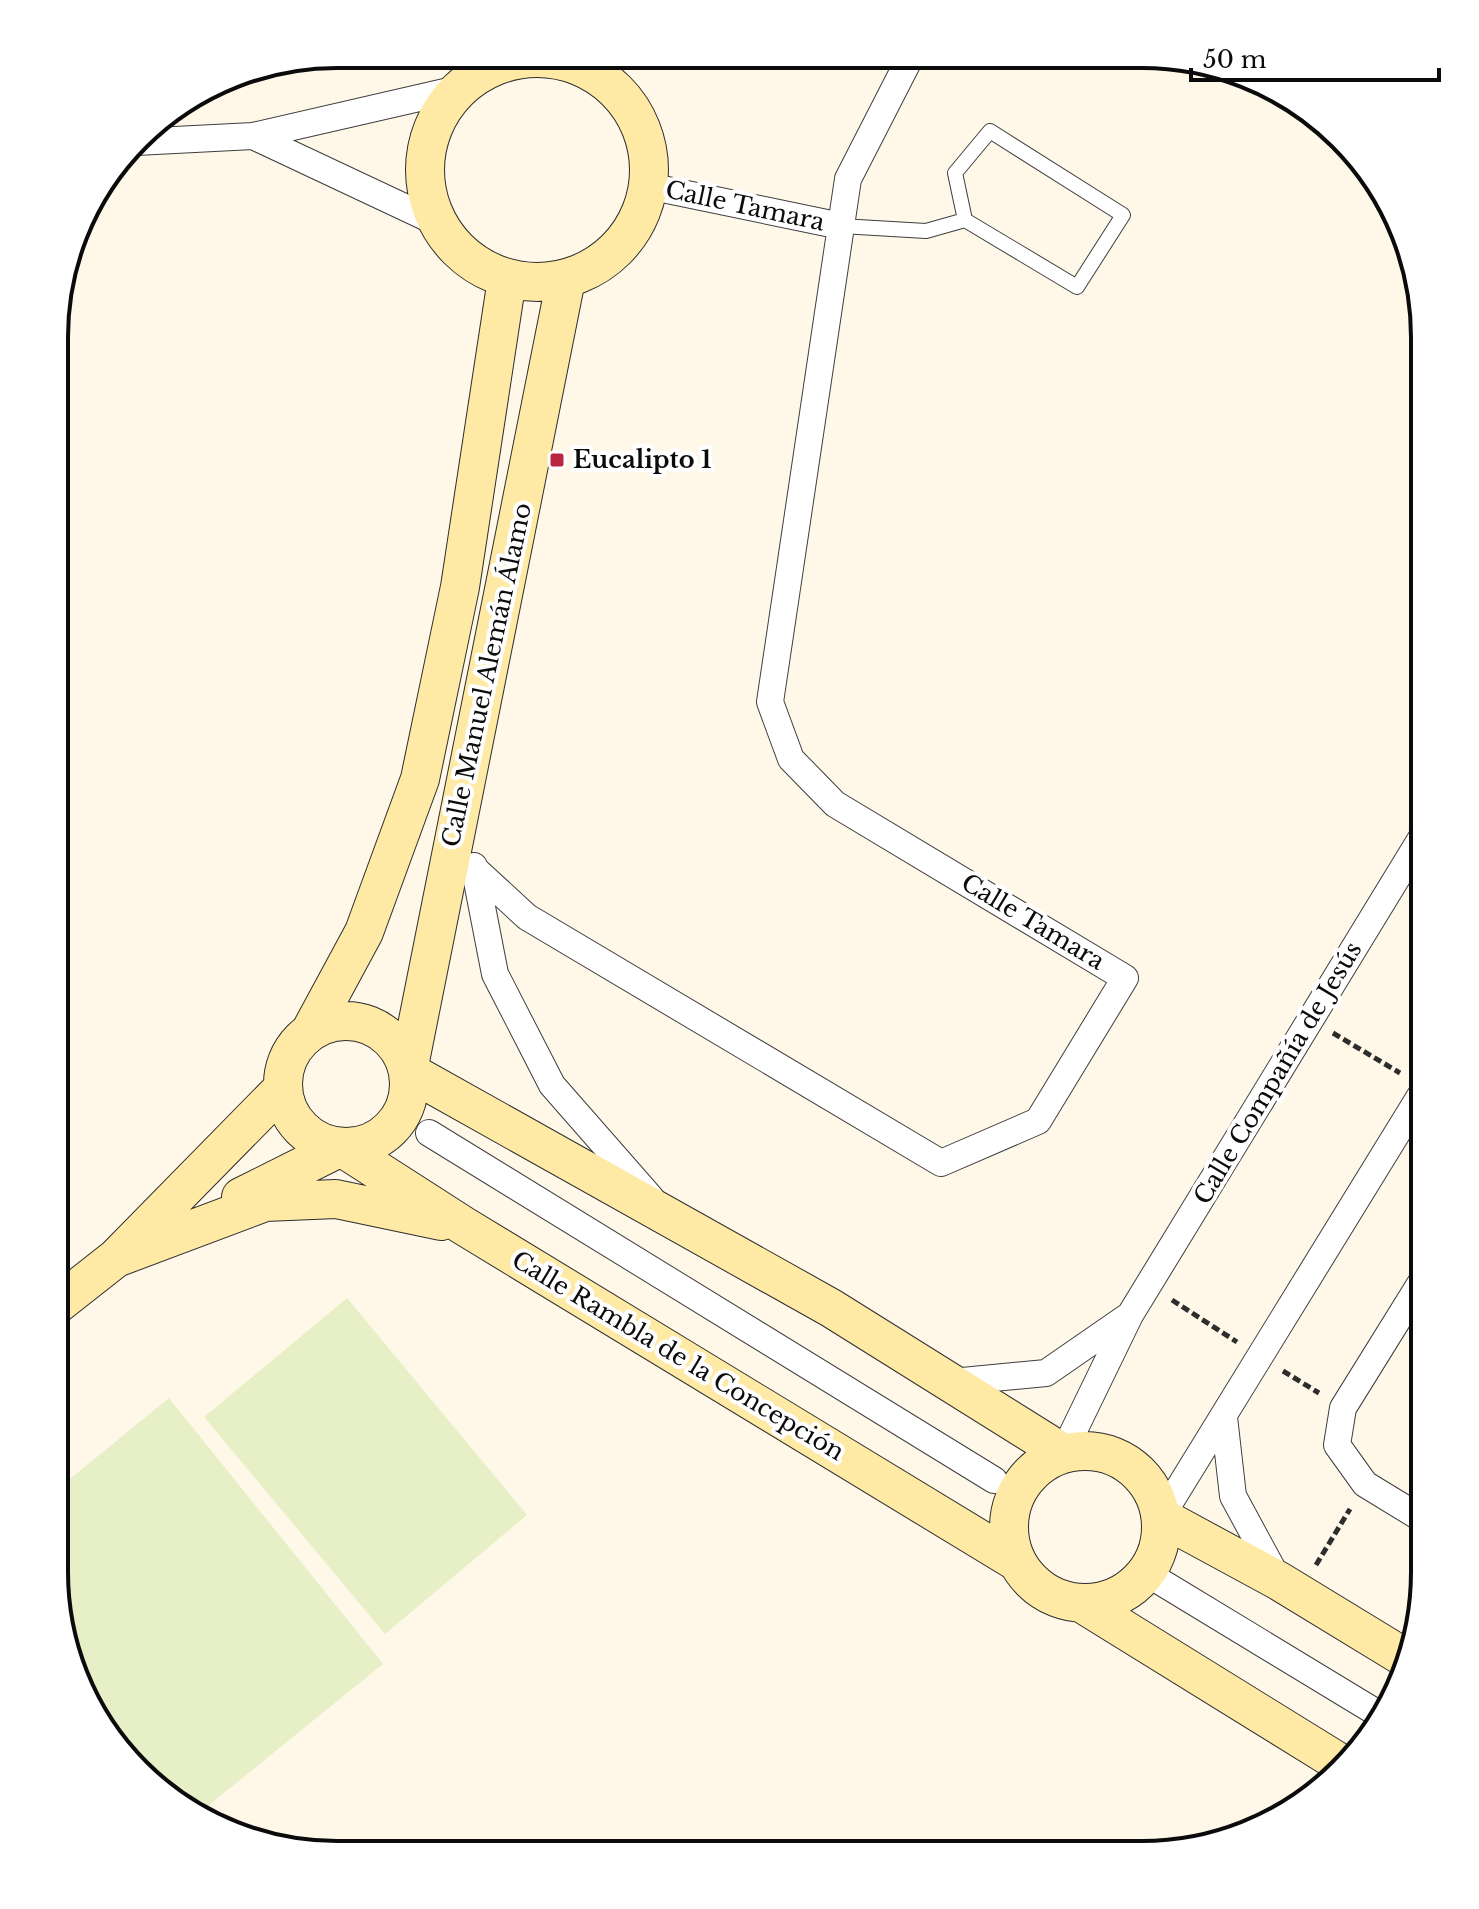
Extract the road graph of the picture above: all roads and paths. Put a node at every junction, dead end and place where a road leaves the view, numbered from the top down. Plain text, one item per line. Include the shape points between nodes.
1 (488, 68) edge
2 (607, 68) edge
3 (905, 68) edge
4 (458, 89) junction
5 (253, 136) junction
6 (153, 141) edge
7 (648, 186) junction
8 (965, 220) junction
9 (436, 222) junction
10 (841, 226) junction
11 (507, 279) junction
12 (566, 279) junction
13 (456, 826) junction
14 (1411, 855) edge
15 (476, 870) junction
16 (1310, 1019) junction
17 (310, 1032) junction
18 (408, 1071) junction
19 (1410, 1079) edge
20 (283, 1088) junction
21 (1410, 1097) edge
22 (429, 1133) dead end
23 (341, 1147) junction
24 (661, 1210) junction
25 (464, 1226) junction
26 (116, 1258) junction
27 (68, 1296) edge
28 (1410, 1300) edge
29 (1130, 1315) junction
30 (952, 1382) junction
31 (1224, 1417) junction
32 (1063, 1453) junction
33 (994, 1480) dead end
34 (1410, 1511) edge
35 (1161, 1517) junction
36 (1017, 1562) junction
37 (1279, 1581) junction
38 (1161, 1582) dead end
39 (1083, 1604) junction
40 (1398, 1654) edge
41 (1372, 1710) edge
42 (1334, 1759) edge

1 - 4 street
2 - 7 street via 647,145
3 - 10 street, Calle Tamara via 848,179
4 - 5 street
4 - 9 street via 436,117 425,151 425,187
5 - 6 street
5 - 9 street
7 - 10 street, Calle Tamara
7 - 12 street via 639,218 621,245 596,266
8 - 8 lane via 1077,287 1123,215 990,131 955,173
8 - 10 lane via 926,231
9 - 11 street via 465,258
10 - 15 street, Calle Tamara via 770,702 791,759 835,804 1125,978 1038,1121 941,1163 527,917
11 - 12 street
11 - 17 street, Calle Manuel Alemán Álamo via 460,587 420,779 364,932
12 - 13 street, Calle Manuel Alemán Álamo
13 - 15 street
13 - 18 street, Calle Manuel Alemán Álamo
14 - 16 street, Calle Compañía de Jesús
15 - 24 street via 495,974 552,1085
16 - 19 path
16 - 29 street, Calle Compañía de Jesús
17 - 18 street via 326,1024 361,1022 392,1040
17 - 20 street via 294,1047
18 - 23 street via 403,1109 393,1126 360,1145
18 - 24 street
20 - 23 street via 287,1106 308,1134
20 - 26 street
21 - 31 street
22 - 33 street
23 - 25 street, Calle Rambla de la Concepción
23 - 26 street
24 - 30 street
25 - 26 street via 336,1199 265,1202
25 - 36 street, Calle Rambla de la Concepción
26 - 27 street
28 - 34 street via 1343,1408 1337,1445 1365,1484
29 - 30 street, Calle Compañía de Jesús via 1046,1373
29 - 32 street, Calle Compañía de Jesús
30 - 32 street
31 - 35 street
31 - 37 street via 1233,1496
32 - 35 street via 1096,1451 1127,1462 1150,1486
32 - 36 street via 1039,1465 1021,1485 1010,1509 1009,1536
35 - 37 street
35 - 39 street via 1158,1550 1142,1578 1115,1597
36 - 39 street via 1033,1584 1056,1598
37 - 40 street
38 - 41 street
39 - 42 street

